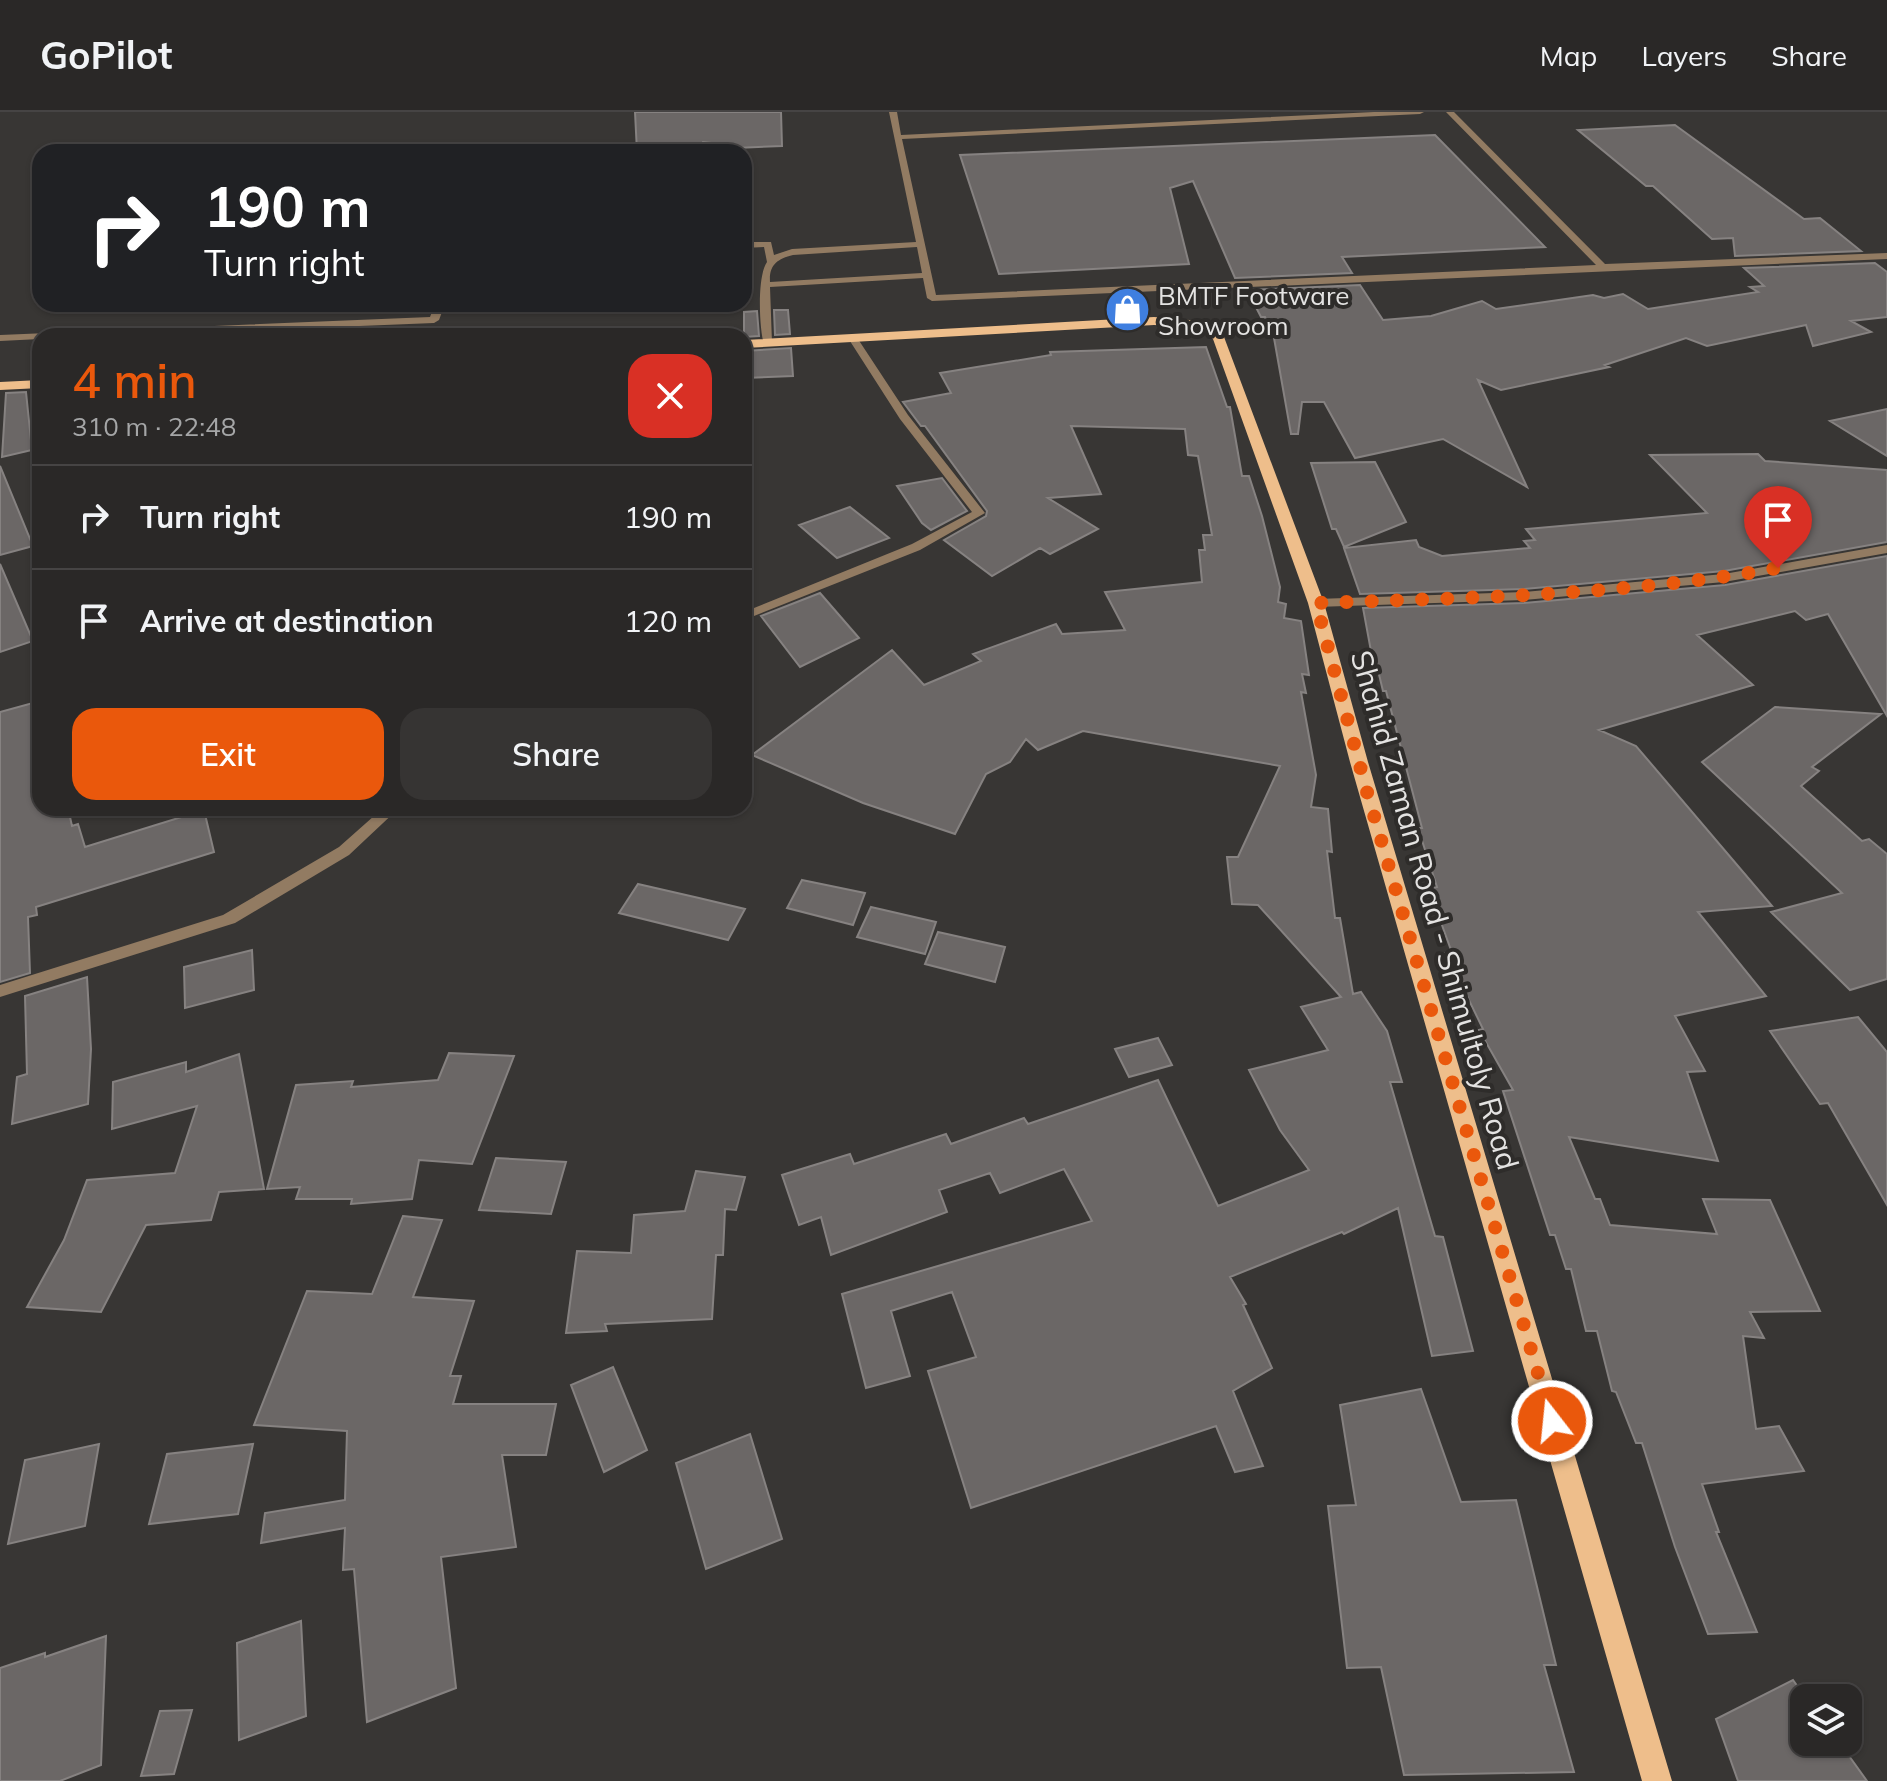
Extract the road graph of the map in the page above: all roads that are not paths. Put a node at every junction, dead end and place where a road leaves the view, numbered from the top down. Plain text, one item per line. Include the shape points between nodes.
1 (893, 112) edge
2 (1420, 112) edge
3 (1450, 112) edge
4 (898, 137) junction
5 (920, 244) junction
6 (752, 245) edge
7 (1887, 256) edge
8 (770, 261) junction
9 (1603, 267) junction
10 (927, 275) junction
11 (765, 285) junction
12 (437, 312) edge
13 (238, 328) edge
14 (32, 336) edge
15 (0, 338) edge
16 (853, 338) junction
17 (767, 343) junction
18 (752, 344) edge
19 (32, 384) edge
20 (0, 386) edge
21 (1887, 549) edge
22 (1316, 603) junction
23 (752, 613) edge
24 (383, 816) edge
25 (0, 991) edge
26 (1657, 1781) edge

1 - 4 street
2 - 4 street
3 - 9 street
4 - 5 street
5 - 8 street via 792,252
5 - 10 street
6 - 8 street via 768,244
7 - 9 street
8 - 11 street
9 - 10 street via 932,298
10 - 11 street
11 - 17 street
12 - 13 street via 434,320
14 - 15 street
16 - 17 main road, Shahid Zaman Road - Shimultoly Road
16 - 22 main road, Shahid Zaman Road - Shimultoly Road via 1154,321 1209,329 1218,337
16 - 23 street via 904,417 979,513 916,547
17 - 18 main road, Shahid Zaman Road - Shimultoly Road
19 - 20 main road
21 - 22 street via 1724,578 1524,596
22 - 26 main road, Shahid Zaman Road - Shimultoly Road
24 - 25 street via 344,851 229,919

